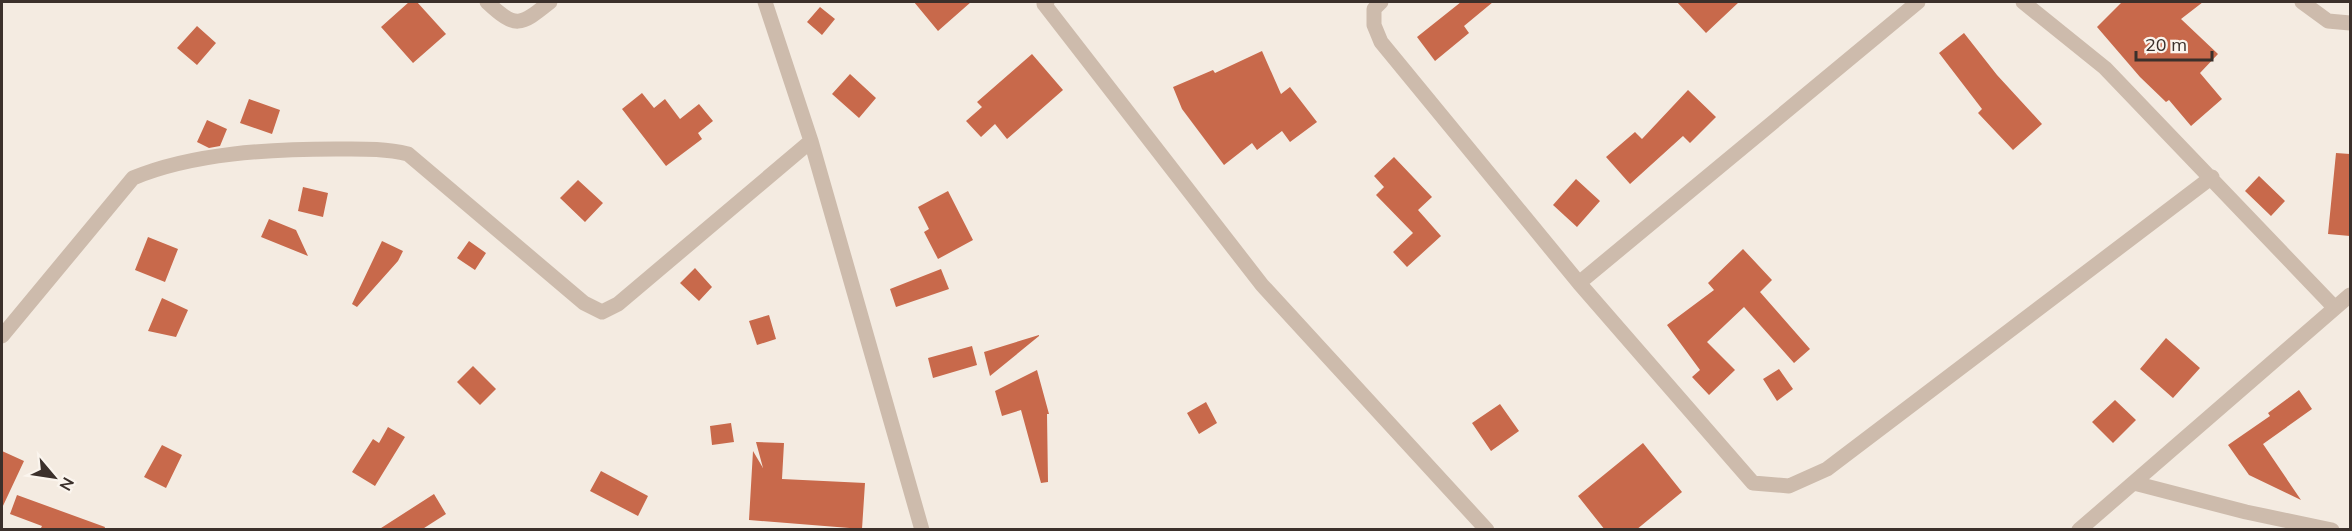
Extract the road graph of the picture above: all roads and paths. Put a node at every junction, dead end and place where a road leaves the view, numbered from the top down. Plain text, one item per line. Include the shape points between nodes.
1 (486, 2) edge
2 (550, 2) edge
3 (765, 2) edge
4 (1047, 2) edge
5 (1381, 2) edge
6 (1918, 2) edge
7 (2023, 2) edge
8 (2302, 2) edge
9 (2350, 22) edge
10 (811, 141) junction
11 (2212, 177) junction
12 (1579, 283) junction
13 (2350, 295) edge
14 (2335, 308) junction
15 (2, 336) edge
16 (2134, 483) junction
17 (922, 530) edge
18 (1487, 530) edge
19 (2079, 530) edge
20 (2332, 530) edge

1 - 2 street via 505,19 516,22 525,22
3 - 10 street
4 - 18 street via 1044,4 1262,285
5 - 12 street via 1374,9 1374,25 1382,42
6 - 12 street
7 - 11 street via 2105,68
8 - 9 street via 2328,21
10 - 15 street via 618,304 602,312 584,303 408,154 389,149 274,149 159,167 133,178
10 - 17 street
11 - 12 street via 1827,469 1789,486 1753,483
11 - 14 street
13 - 14 street
14 - 16 street
16 - 19 street
16 - 20 street

